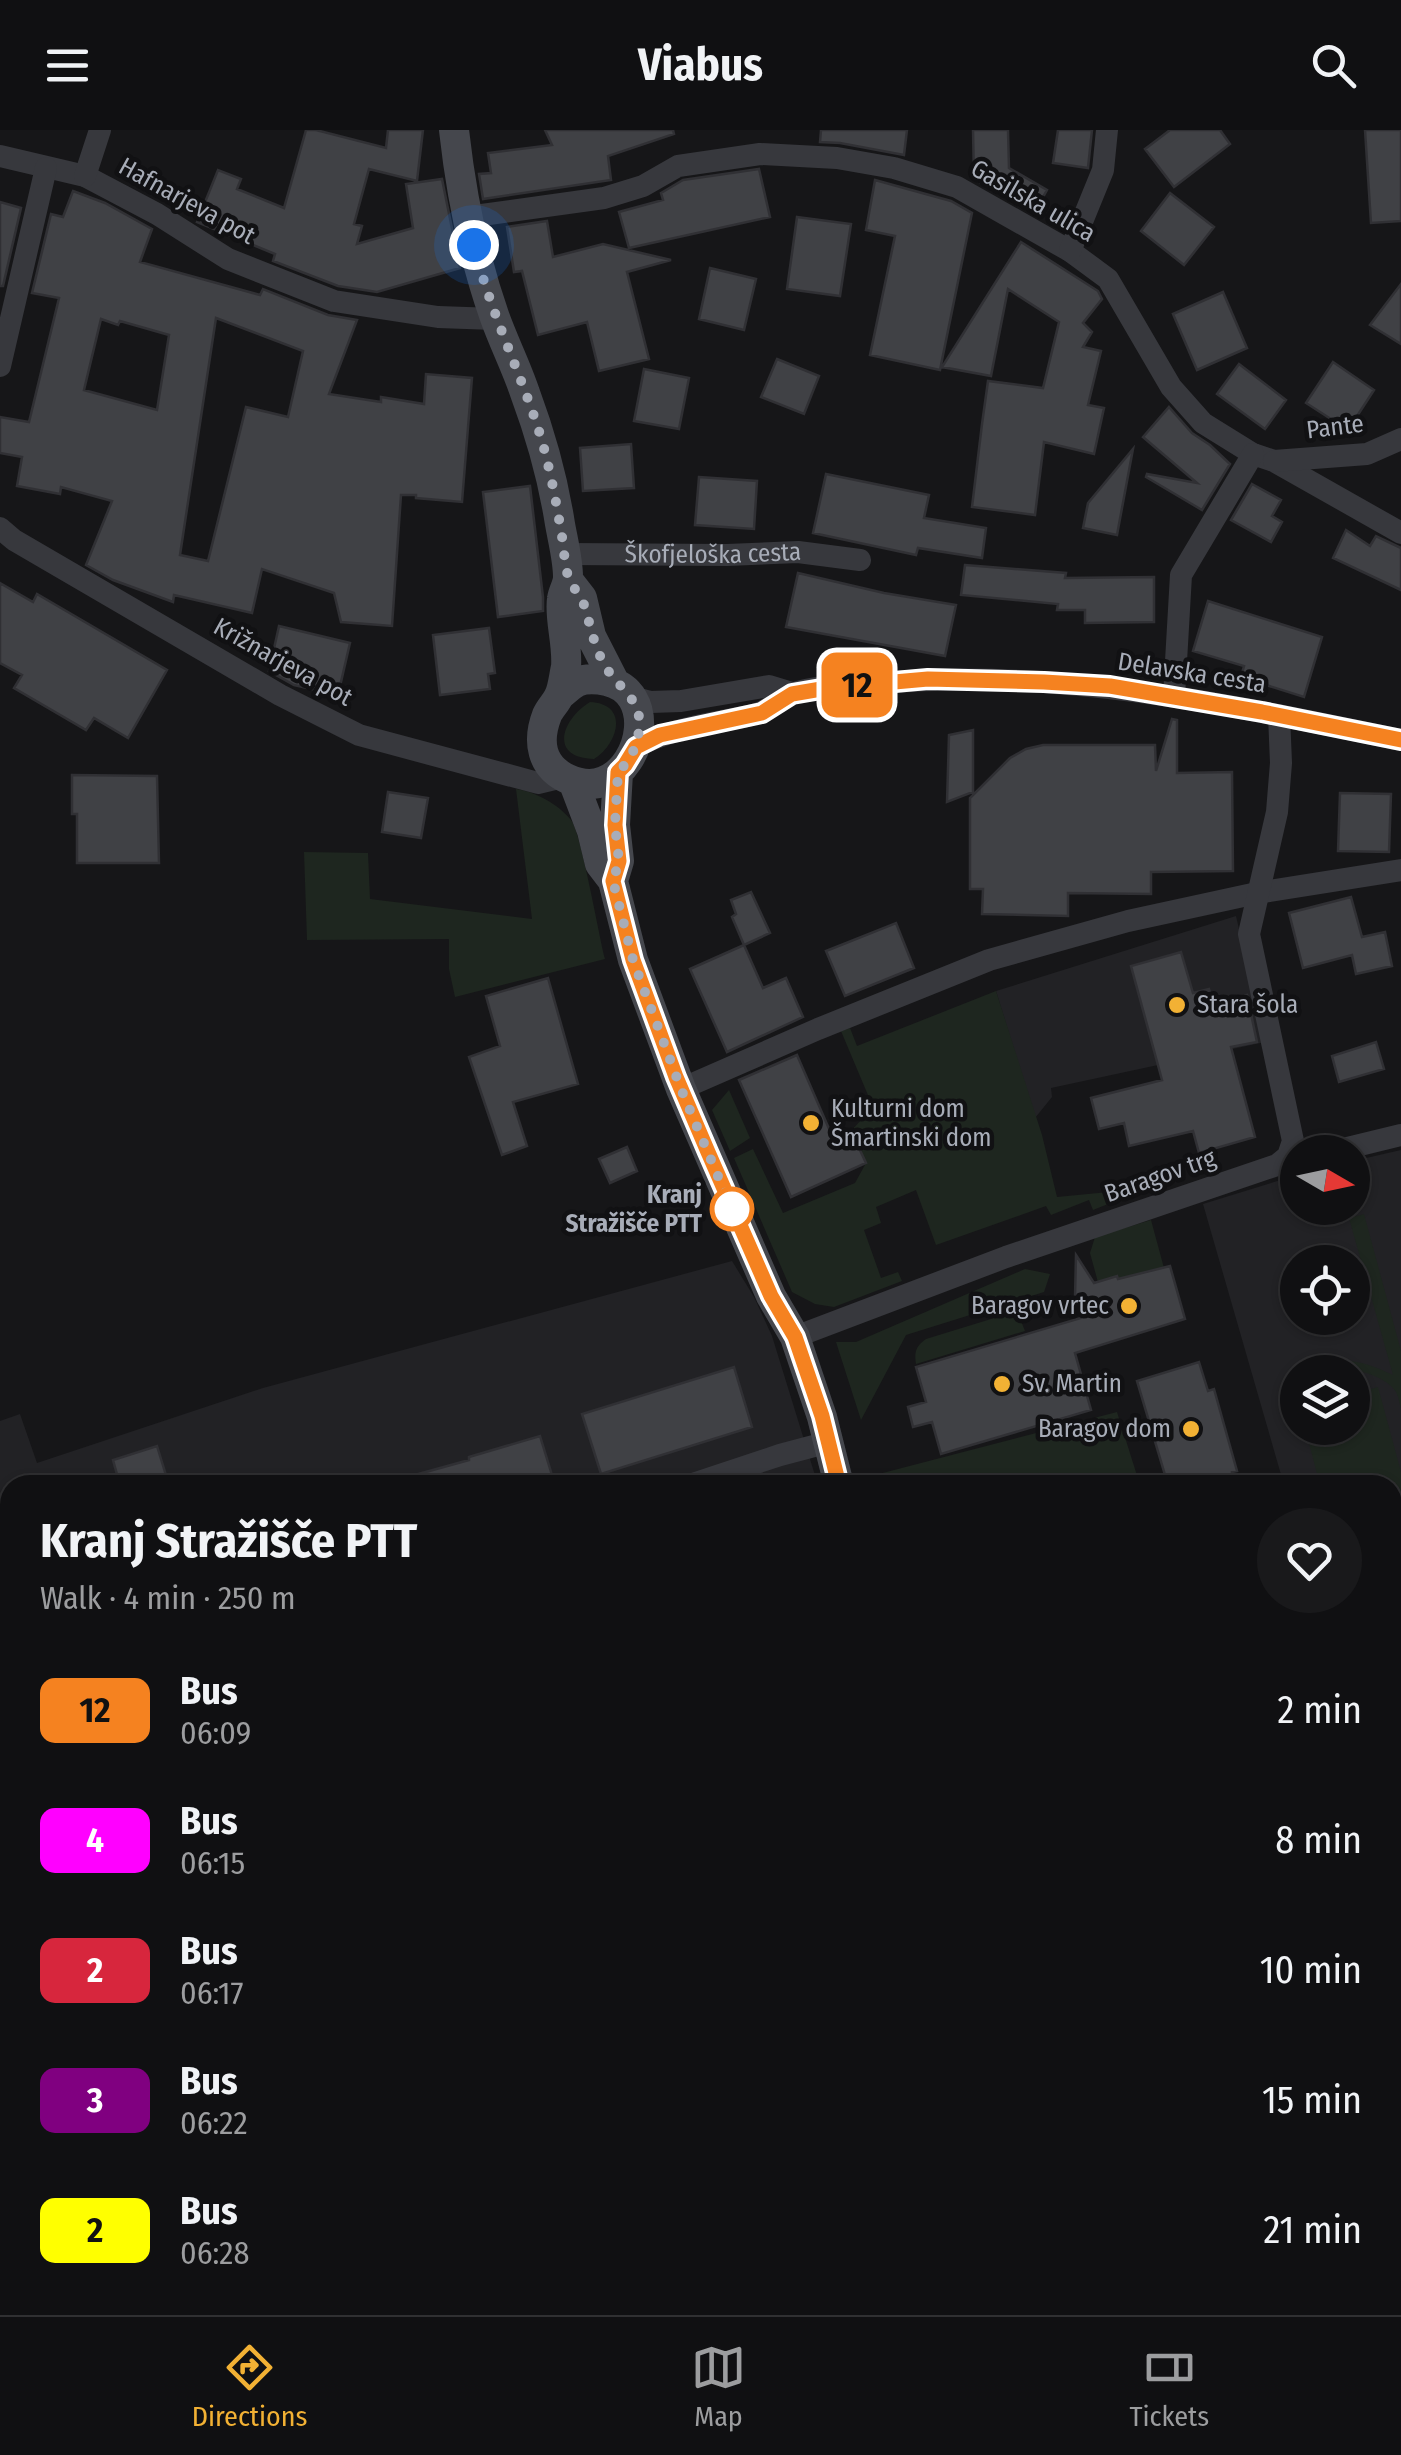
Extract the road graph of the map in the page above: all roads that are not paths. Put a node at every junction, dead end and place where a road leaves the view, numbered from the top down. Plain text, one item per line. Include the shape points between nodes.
1 (100, 130) edge
2 (454, 130) edge
3 (1107, 130) edge
4 (0, 156) edge
5 (46, 168) junction
6 (85, 176) junction
7 (467, 216) junction
8 (1070, 251) junction
9 (496, 319) junction
10 (0, 366) edge
11 (1401, 439) edge
12 (1263, 458) junction
13 (0, 528) edge
14 (1401, 533) edge
15 (860, 560) dead end
16 (567, 567) junction
17 (623, 690) junction
18 (792, 694) junction
19 (559, 696) junction
20 (1174, 696) junction
21 (1280, 715) junction
22 (1401, 740) edge
23 (636, 747) junction
24 (618, 772) junction
25 (568, 779) junction
26 (1401, 870) edge
27 (613, 881) junction
28 (1257, 893) junction
29 (681, 1089) junction
30 (1401, 1134) edge
31 (1370, 1142) edge
32 (795, 1337) junction
33 (829, 1442) junction
34 (720, 1475) edge
35 (837, 1475) edge

1 - 6 street, Hafnarjeva pot
2 - 7 street
3 - 8 street via 1103,170
4 - 5 street, Hafnarjeva pot
5 - 6 street, Hafnarjeva pot
5 - 10 street
6 - 9 street, Hafnarjeva pot via 228,260 334,301
7 - 8 street, Gasilska ulica via 604,198 678,166 760,154 837,158 957,187
7 - 9 street
8 - 12 street, Gasilska ulica via 1108,280 1171,387 1203,423
9 - 16 street via 542,440
11 - 12 street, Pante via 1367,454
12 - 14 street, Gasilska ulica
12 - 20 street via 1181,576
13 - 25 street, Križnarjeva pot via 280,695 359,734 538,783
15 - 16 street, Škofjeloška cesta via 798,552
16 - 17 street via 591,636
16 - 19 street via 561,599 566,668
17 - 18 street, Delavska cesta via 650,702 769,686
17 - 19 street via 594,679 576,682
17 - 23 street via 638,712
18 - 20 street, Delavska cesta via 969,679
18 - 23 street, Delavska cesta via 762,713 660,735
19 - 25 street via 548,712 542,750 548,766
20 - 21 street, Delavska cesta
21 - 22 street, Delavska cesta
21 - 28 street, Baragov trg via 1277,812
23 - 24 street
24 - 25 street via 587,785
24 - 27 street via 619,861
25 - 27 street via 600,864
26 - 28 street
27 - 29 street via 633,960
28 - 29 street via 989,960
28 - 32 street, Baragov trg via 1250,934 1294,1141 1288,1156 1277,1166
29 - 32 street
30 - 31 street
32 - 33 street
33 - 34 street
33 - 35 street

